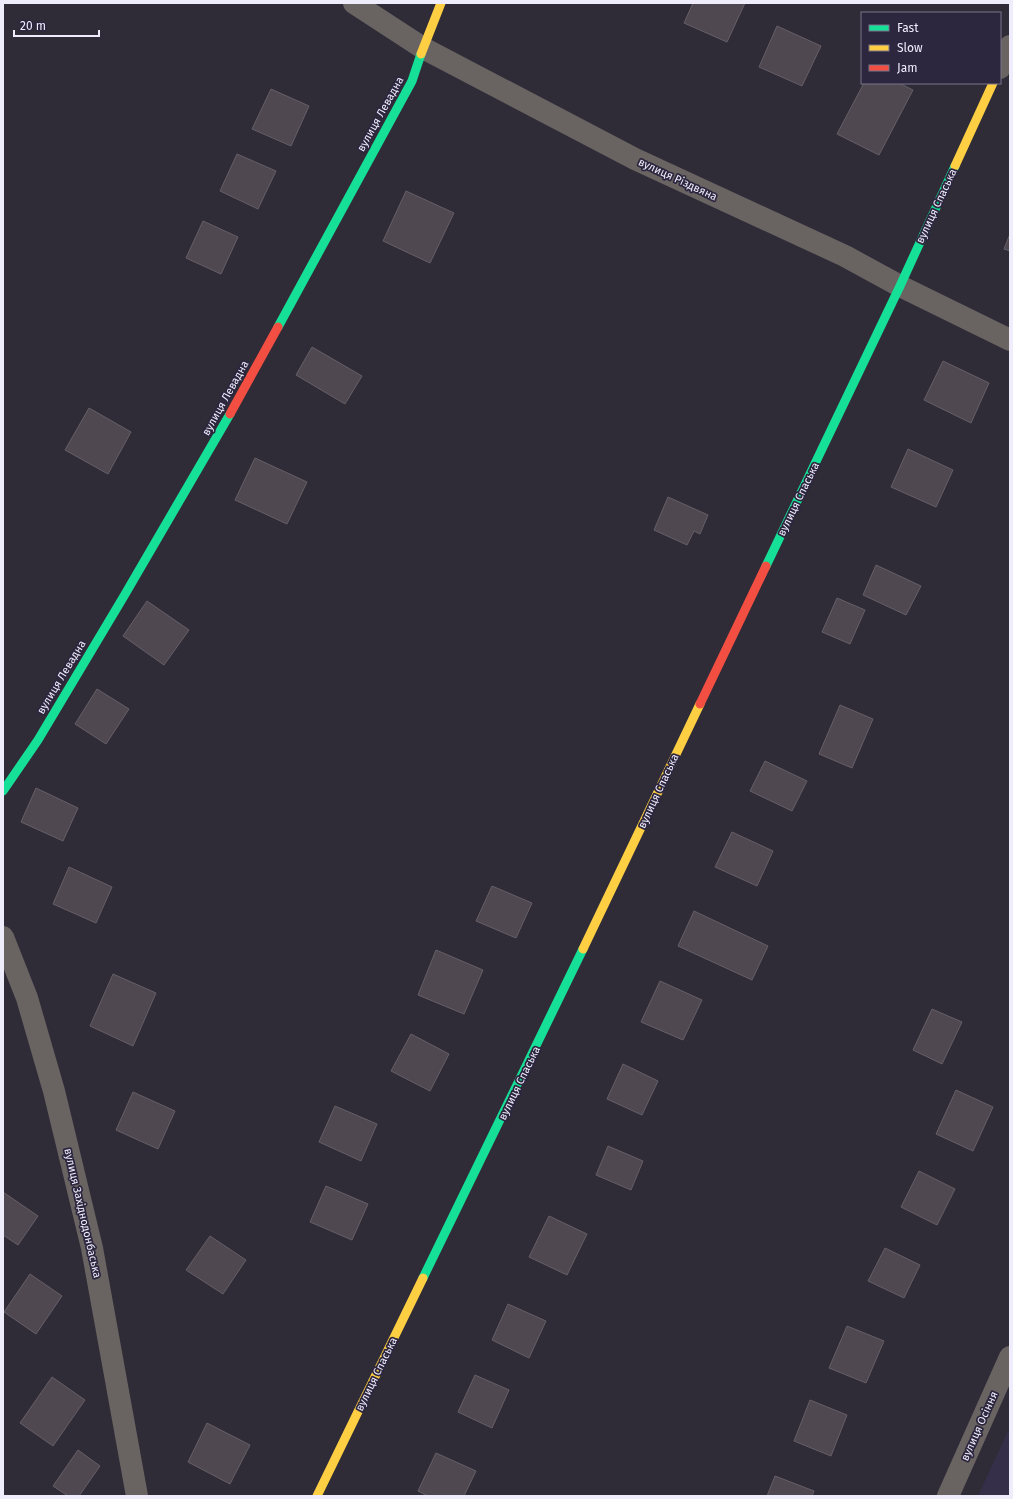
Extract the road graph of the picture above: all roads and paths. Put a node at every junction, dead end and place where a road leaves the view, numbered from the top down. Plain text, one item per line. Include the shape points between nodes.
1 (354, 3) edge
2 (440, 3) edge
3 (1010, 46) edge
4 (423, 48) junction
5 (1001, 66) edge
6 (993, 84) edge
7 (900, 286) junction
8 (1010, 340) edge
9 (3, 791) edge
10 (3, 937) edge
11 (1010, 1357) edge
12 (137, 1496) edge
13 (317, 1496) edge
14 (948, 1496) edge

1 - 4 street, вулиця Різдвяна
2 - 4 street, вулиця Левадна
3 - 5 street
4 - 7 street, вулиця Різдвяна via 635,159 845,256
4 - 9 street, вулиця Левадна via 412,81 215,441 38,740
6 - 7 street, вулиця Спаська
7 - 8 street, вулиця Різдвяна
7 - 13 street, вулиця Спаська via 544,1031
10 - 12 street, вулиця Західнодонбаська via 27,998 54,1091 92,1248
11 - 14 street, вулиця Осіння

